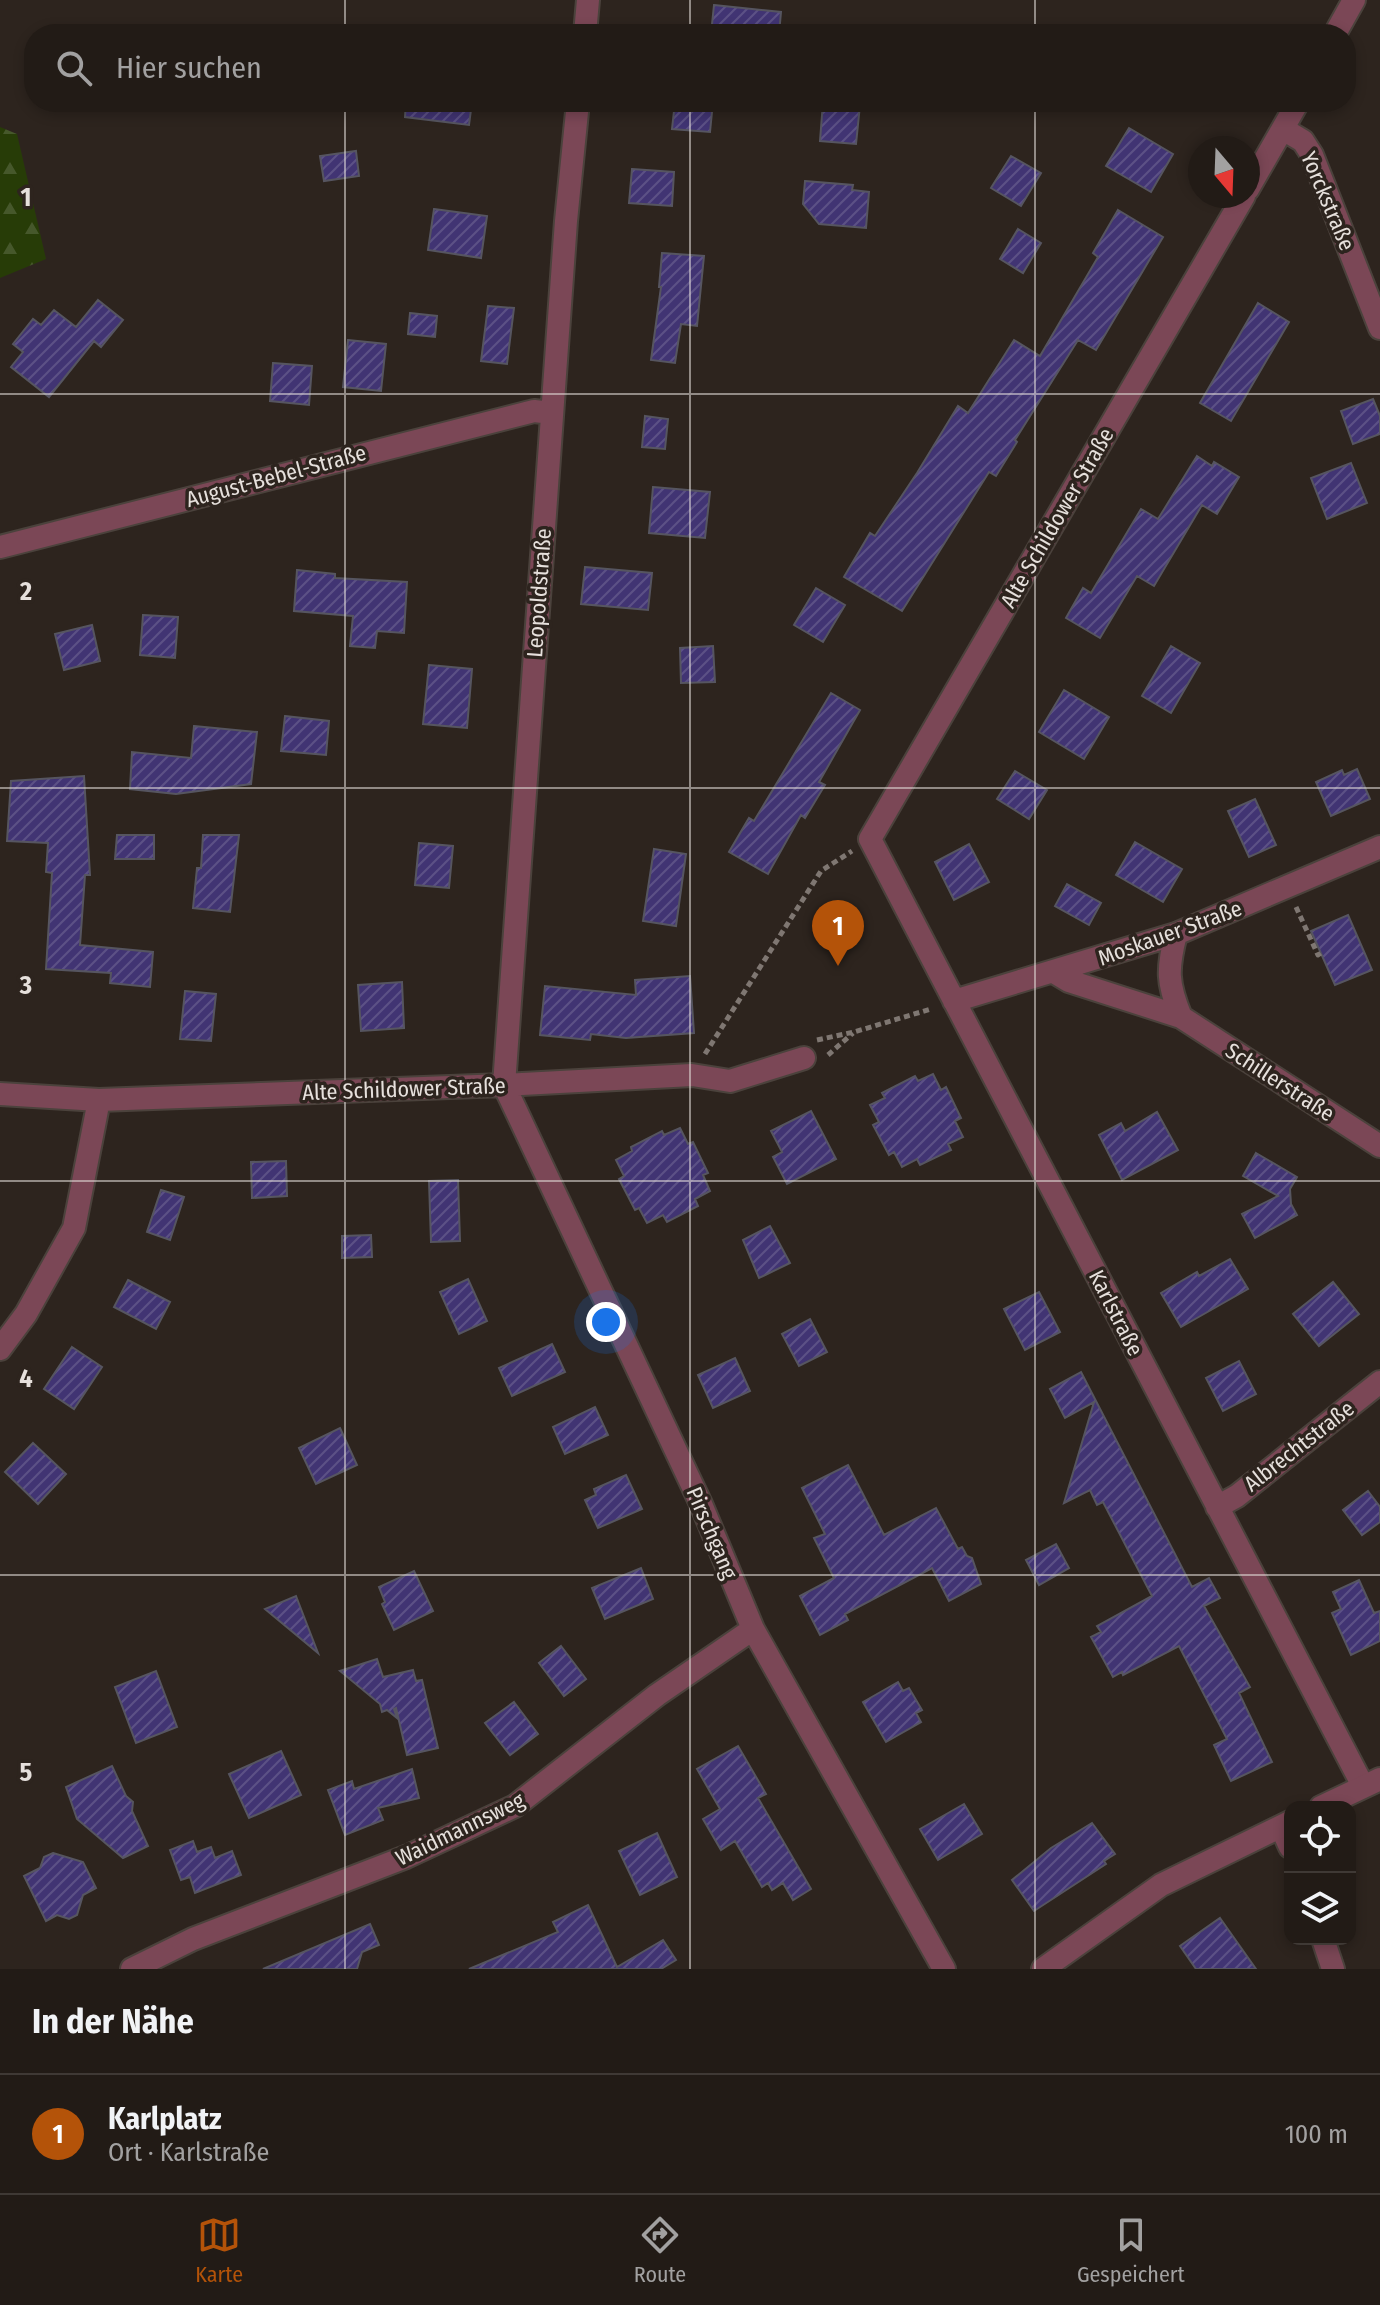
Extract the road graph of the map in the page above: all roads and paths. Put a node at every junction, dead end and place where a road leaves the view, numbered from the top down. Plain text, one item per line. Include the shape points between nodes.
1 (588, 0) edge
2 (1354, 0) edge
3 (586, 24) edge
4 (1341, 24) edge
5 (577, 112) edge
6 (1292, 112) edge
7 (1283, 129) junction
8 (1260, 168) edge
9 (1237, 208) edge
10 (1380, 328) edge
11 (552, 413) junction
12 (0, 547) edge
13 (870, 839) junction
14 (1380, 847) edge
15 (1287, 888) junction
16 (1176, 934) junction
17 (1321, 953) dead end
18 (1054, 972) junction
19 (954, 1001) junction
20 (1181, 1017) junction
21 (854, 1032) dead end
22 (804, 1058) dead end
23 (692, 1075) junction
24 (504, 1085) junction
25 (0, 1094) edge
26 (99, 1100) junction
27 (1380, 1146) edge
28 (0, 1349) edge
29 (1380, 1382) edge
30 (1217, 1507) junction
31 (753, 1629) junction
32 (1372, 1783) edge
33 (1334, 1801) edge
34 (1284, 1833) edge
35 (1325, 1945) edge
36 (132, 1969) edge
37 (944, 1969) edge
38 (1043, 1969) edge
39 (1333, 1969) edge

1 - 3 street
2 - 4 street
5 - 11 street, Leopoldstraße
6 - 7 street
7 - 8 street
7 - 10 street, Yorckstraße via 1303,141 1312,155
9 - 13 street, Alte Schildower Straße
11 - 12 street, August-Bebel-Straße via 534,411 410,441
11 - 24 street, Leopoldstraße
13 - 19 street, Karlstraße
13 - 23 path via 821,871
14 - 15 street, Moskauer Straße
15 - 16 street, Moskauer Straße
15 - 17 path
16 - 18 street, Moskauer Straße
16 - 20 street via 1168,965
18 - 19 street, Moskauer Straße
18 - 20 street, Schillerstraße
19 - 21 path
19 - 30 street, Karlstraße
20 - 27 street, Schillerstraße
22 - 23 street, Alte Schildower Straße via 730,1081
23 - 24 street, Alte Schildower Straße
24 - 26 street, Alte Schildower Straße
24 - 31 street, Pirschgang via 701,1504
25 - 26 street, Alte Schildower Straße
26 - 28 street via 74,1228
29 - 30 street, Albrechtstraße
30 - 32 street, Karlstraße
31 - 36 street, Waidmannsweg via 657,1695 515,1806 406,1857 193,1939
31 - 37 street, Pirschgang
32 - 33 street
34 - 38 street via 1161,1885
35 - 39 street

